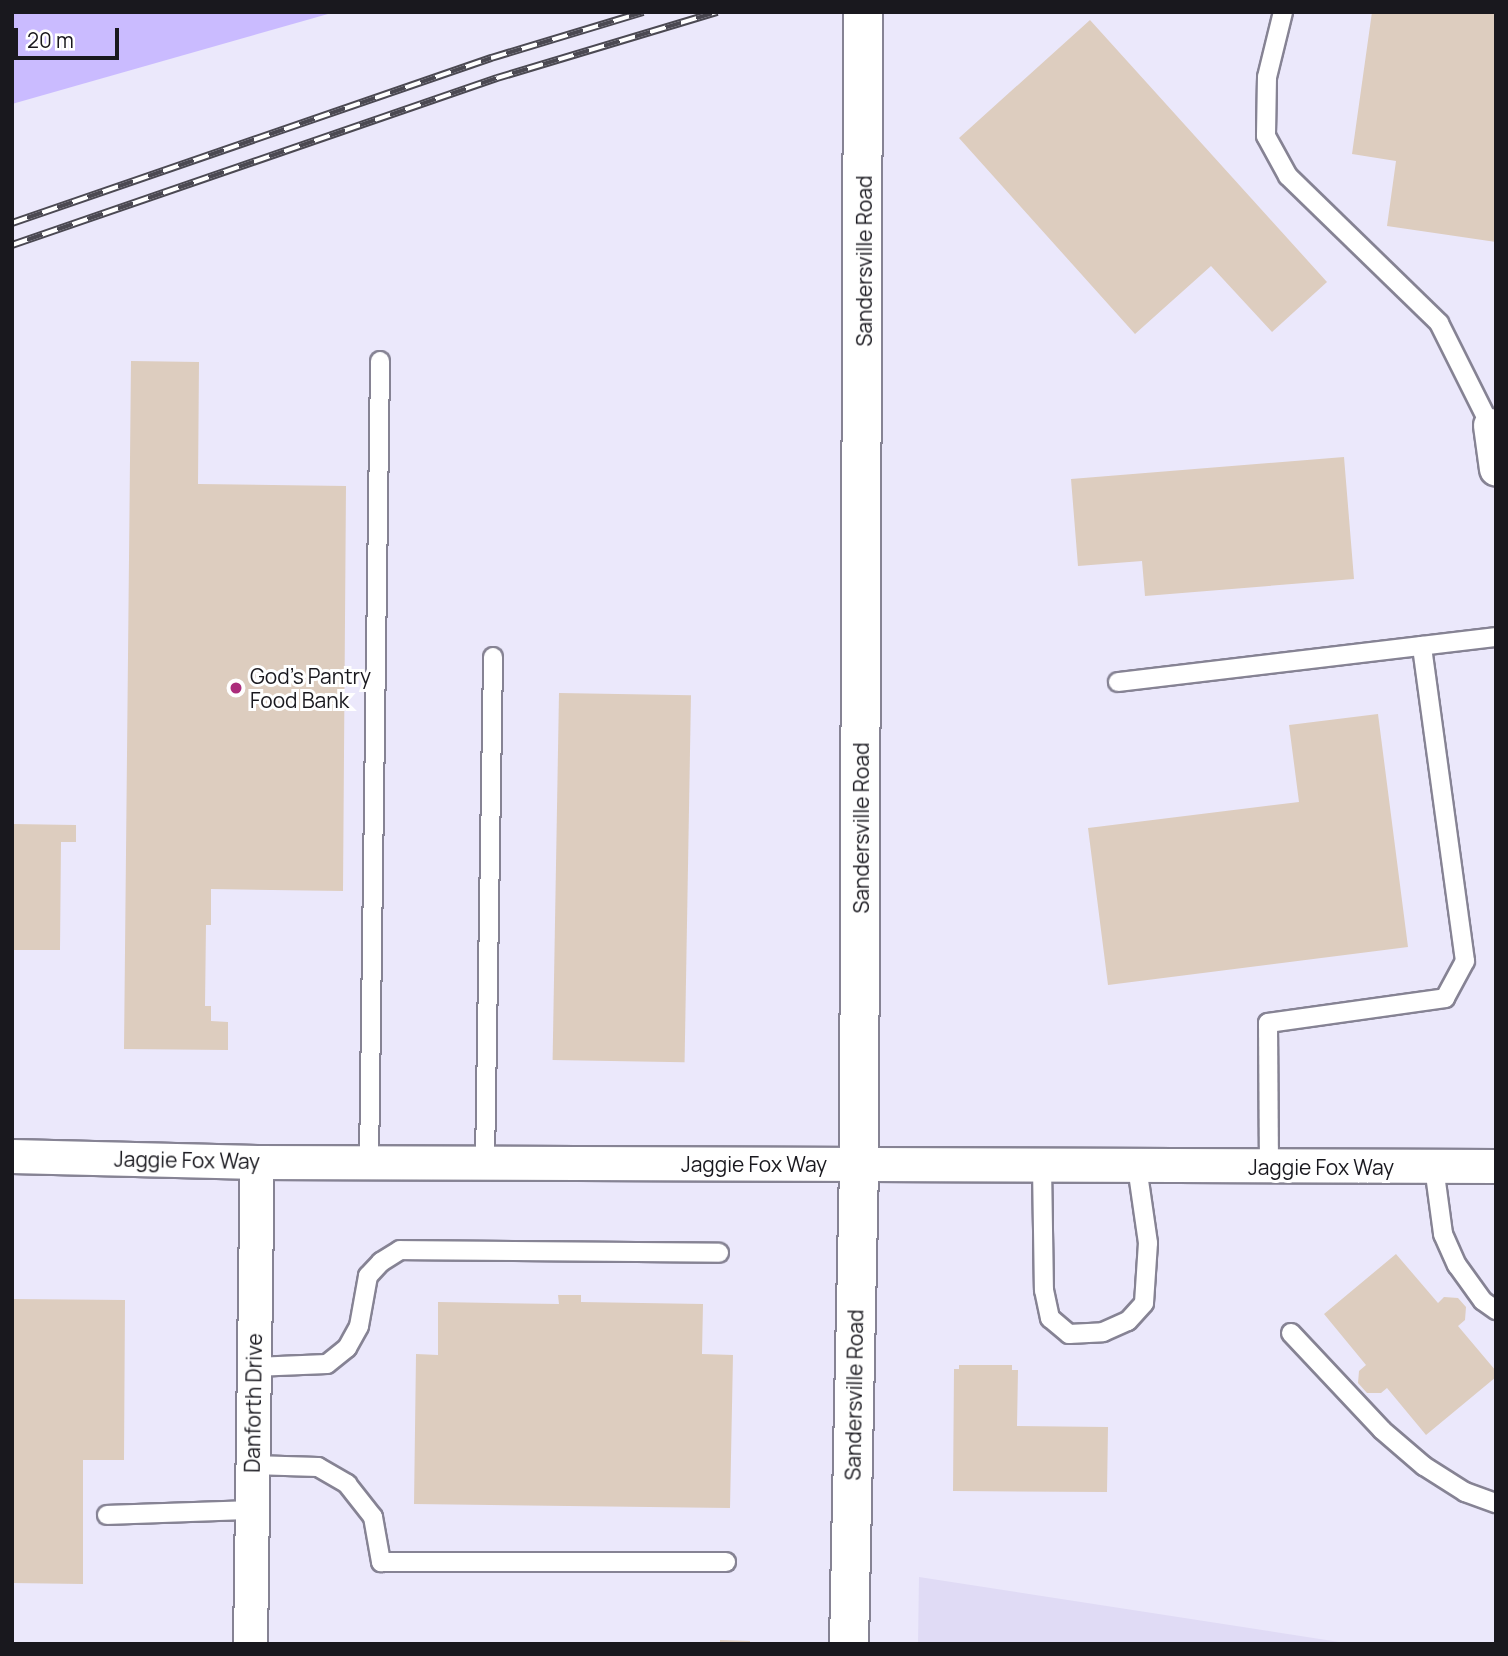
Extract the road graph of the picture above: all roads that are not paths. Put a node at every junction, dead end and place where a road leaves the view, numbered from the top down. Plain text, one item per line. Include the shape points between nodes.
1 (863, 12) edge
2 (1283, 12) edge
3 (380, 362) dead end
4 (1493, 420) edge
5 (1496, 469) edge
6 (1496, 637) edge
7 (1422, 646) junction
8 (493, 657) dead end
9 (1118, 682) dead end
10 (12, 1156) edge
11 (257, 1162) junction
12 (369, 1162) junction
13 (485, 1163) junction
14 (859, 1165) junction
15 (1042, 1166) junction
16 (1496, 1166) edge
17 (1138, 1167) junction
18 (1269, 1167) junction
19 (1434, 1167) junction
20 (719, 1253) dead end
21 (1496, 1310) edge
22 (1291, 1333) dead end
23 (254, 1367) junction
24 (252, 1465) junction
25 (1496, 1503) edge
26 (252, 1510) junction
27 (107, 1515) dead end
28 (726, 1562) dead end
29 (250, 1644) edge
30 (849, 1644) edge

1 - 14 street, Sandersville Road
2 - 4 lane via 1267,77 1266,136 1288,176 1439,323
3 - 12 lane
4 - 5 street
6 - 7 lane
7 - 9 lane
7 - 18 lane via 1465,961 1445,998 1268,1023
8 - 13 lane
10 - 11 street, Jaggie Fox Way
11 - 12 street, Jaggie Fox Way
11 - 23 street, Danforth Drive
12 - 13 street, Jaggie Fox Way
13 - 14 street, Jaggie Fox Way
14 - 15 street, Jaggie Fox Way
14 - 30 street, Sandersville Road
15 - 17 street, Jaggie Fox Way
15 - 17 lane via 1044,1290 1050,1318 1069,1334 1103,1332 1128,1321 1144,1303 1148,1243
16 - 19 street, Jaggie Fox Way
17 - 18 street, Jaggie Fox Way
18 - 19 street, Jaggie Fox Way
19 - 21 lane via 1443,1234 1457,1265
20 - 23 lane via 400,1250 368,1276 359,1326 347,1348 327,1364
22 - 25 lane via 1382,1430 1424,1466 1465,1492
23 - 24 street, Danforth Drive
24 - 26 street, Danforth Drive
24 - 28 lane via 318,1467 347,1484 373,1517 381,1562
26 - 27 lane
26 - 29 street, Danforth Drive

